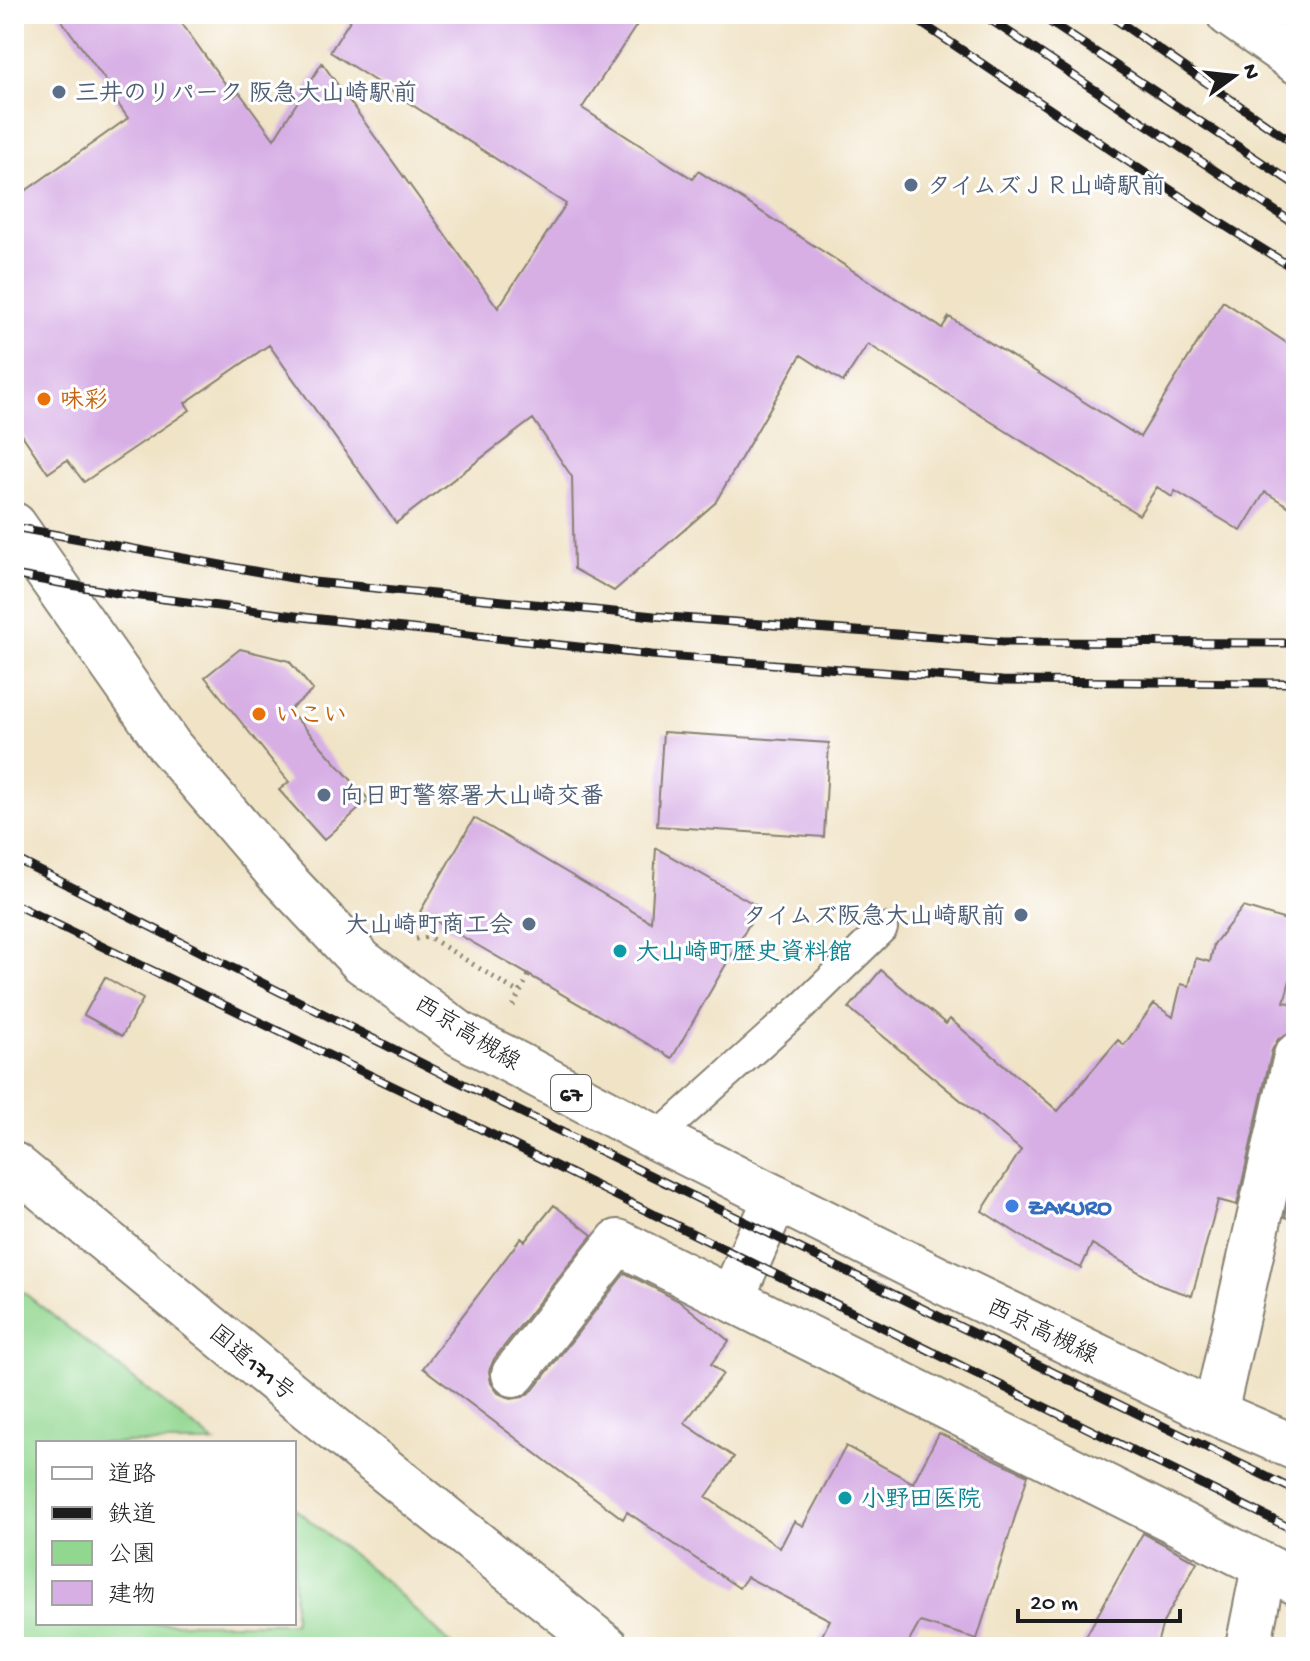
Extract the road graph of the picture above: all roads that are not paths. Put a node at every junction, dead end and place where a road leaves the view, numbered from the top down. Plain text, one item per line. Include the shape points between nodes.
1 (1229, 14) edge
2 (1292, 51) edge
3 (14, 525) edge
4 (883, 928) dead end
5 (1296, 1056) edge
6 (656, 1138) junction
7 (14, 1165) edge
8 (776, 1198) junction
9 (732, 1298) junction
10 (514, 1374) dead end
11 (1215, 1413) junction
12 (1296, 1448) edge
13 (1280, 1575) edge
14 (606, 1647) edge
15 (1248, 1647) edge

1 - 2 main road
3 - 6 main road, 西京高槻線 / 67 via 170,747 361,961 460,1034
4 - 6 lane
5 - 11 main road
6 - 8 main road, 西京高槻線 / 67
7 - 14 main road, 国道171号
8 - 9 main road
8 - 11 main road, 西京高槻線 / 67
9 - 10 main road via 618,1242
9 - 13 main road
11 - 12 main road, 西京高槻線 / 67
13 - 15 main road

